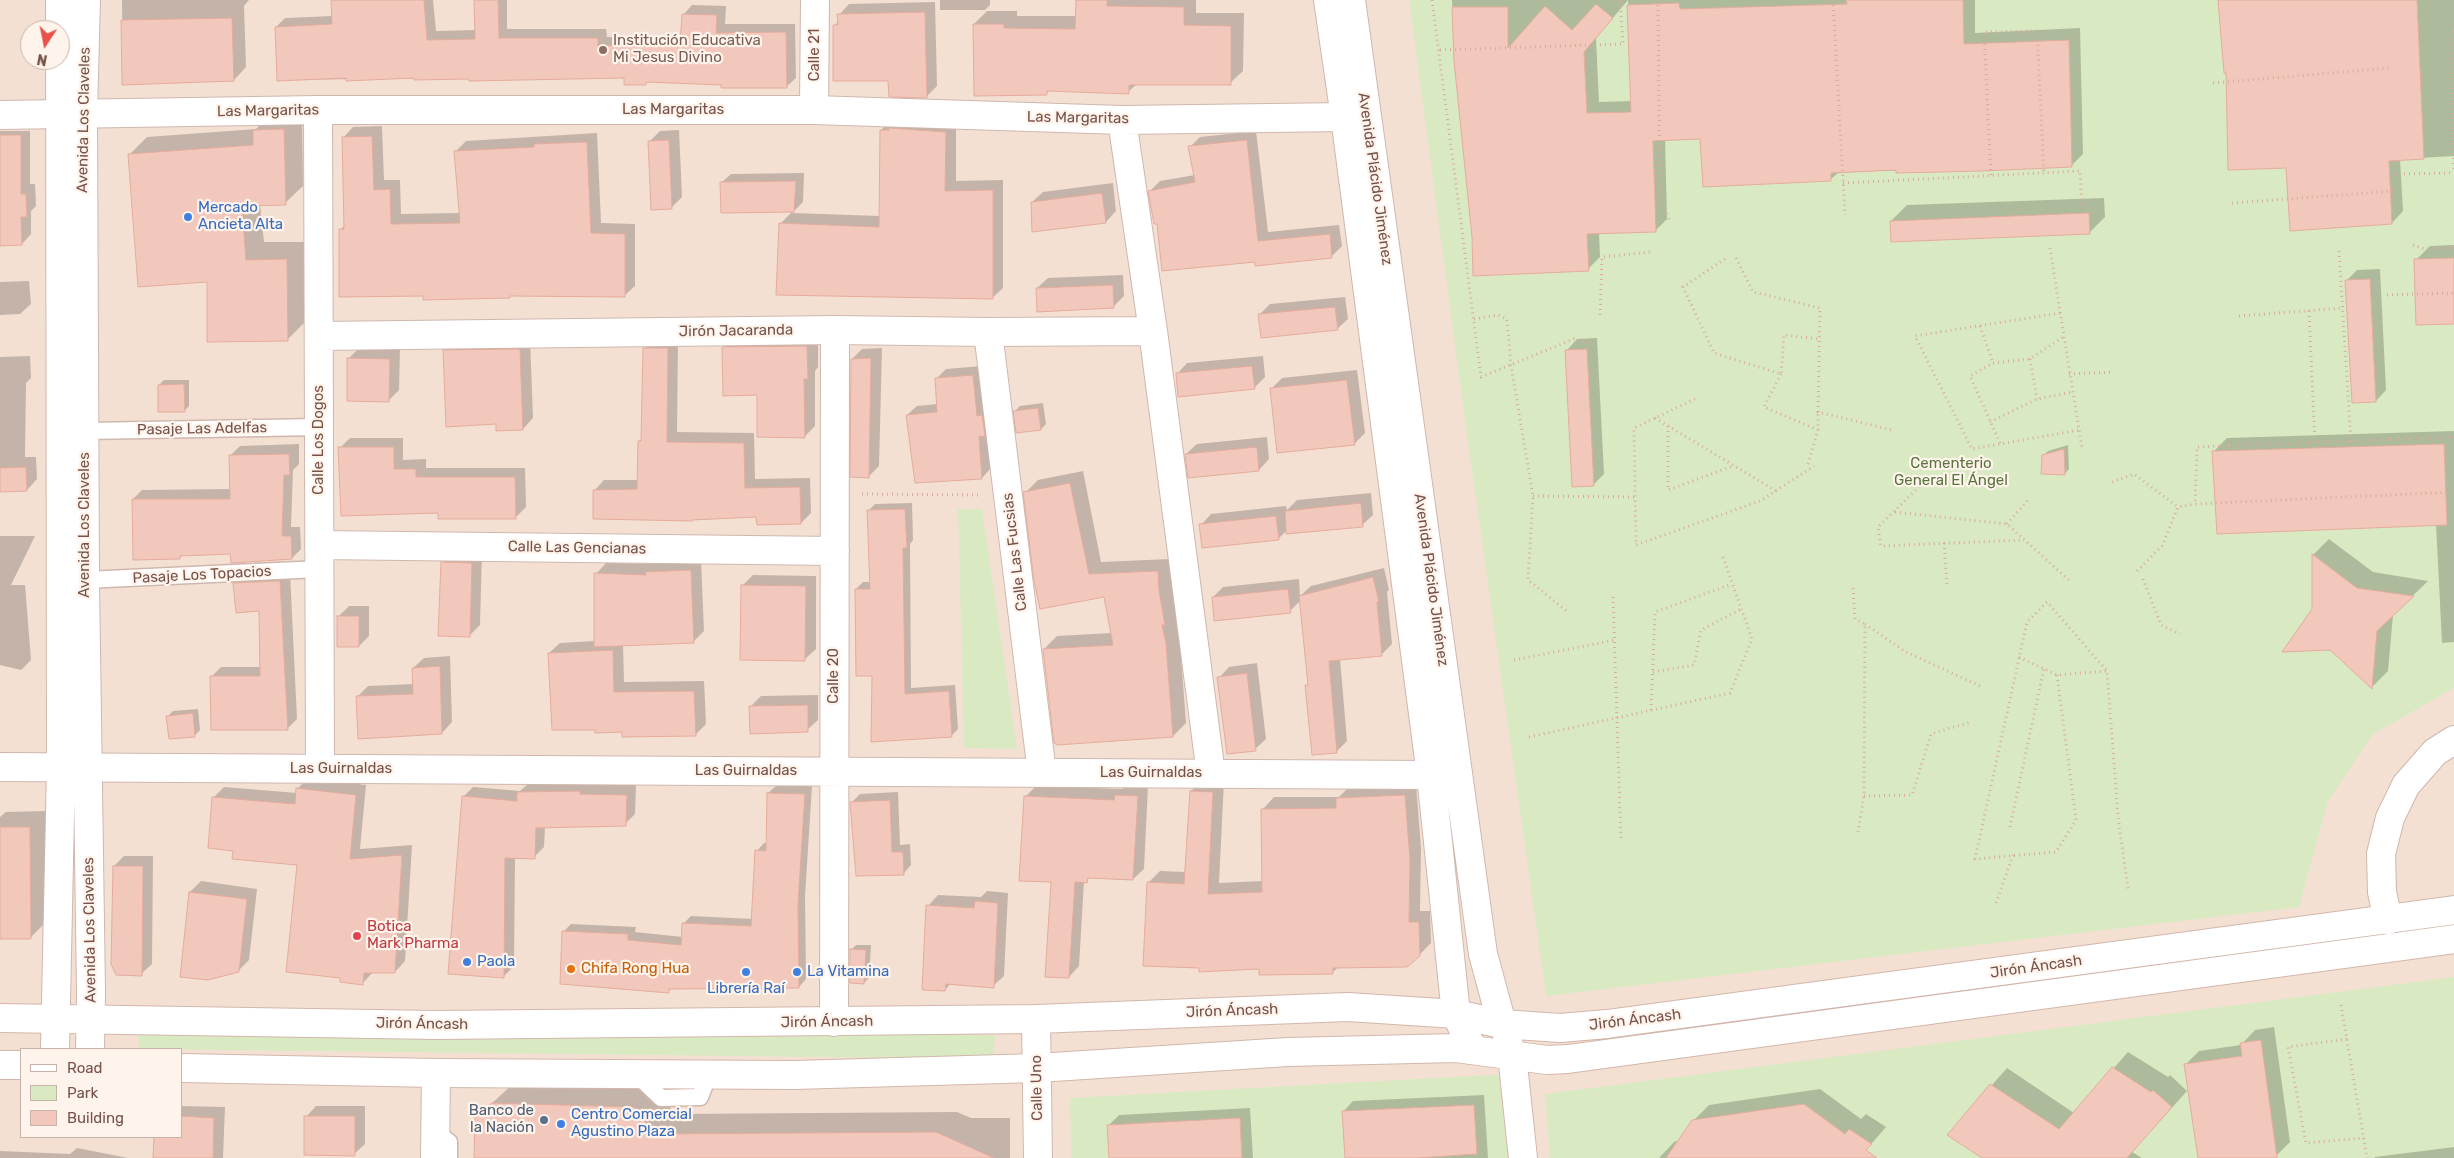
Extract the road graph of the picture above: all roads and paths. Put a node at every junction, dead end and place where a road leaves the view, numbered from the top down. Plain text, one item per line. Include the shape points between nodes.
1 (60, 0) edge
2 (86, 0) edge
3 (815, 0) edge
4 (1328, 0) edge
5 (1351, 0) edge
6 (1432, 0) edge
7 (1620, 0) edge
8 (1658, 0) edge
9 (1833, 0) edge
10 (2454, 30) edge
11 (1440, 50) junction
12 (2390, 68) dead end
13 (2453, 74) edge
14 (2213, 83) dead end
15 (318, 110) junction
16 (814, 110) junction
17 (71, 114) junction
18 (0, 115) edge
19 (1345, 117) junction
20 (1122, 120) junction
21 (2044, 172) junction
22 (2454, 172) edge
23 (2394, 174) dead end
24 (1991, 175) junction
25 (1843, 183) junction
26 (2394, 191) dead end
27 (2232, 203) dead end
28 (2082, 206) dead end
29 (1845, 215) dead end
30 (1670, 222) dead end
31 (2413, 245) dead end
32 (2050, 248) dead end
33 (2454, 248) edge
34 (2339, 251) dead end
35 (1650, 252) dead end
36 (1736, 258) dead end
37 (1725, 259) dead end
38 (2454, 293) edge
39 (2387, 295) dead end
40 (2343, 308) junction
41 (2309, 311) junction
42 (2060, 313) junction
43 (1600, 315) dead end
44 (2238, 316) dead end
45 (1474, 319) junction
46 (1980, 325) junction
47 (835, 330) junction
48 (1153, 330) junction
49 (988, 332) junction
50 (319, 336) junction
51 (2063, 337) junction
52 (1819, 338) junction
53 (1597, 344) dead end
54 (2030, 359) junction
55 (1993, 363) junction
56 (1511, 365) junction
57 (2114, 372) dead end
58 (1781, 374) junction
59 (2069, 374) junction
60 (2072, 392) junction
61 (1695, 400) dead end
62 (2037, 400) junction
63 (1818, 412) junction
64 (1655, 418) junction
65 (1990, 422) junction
66 (1668, 426) junction
67 (319, 427) junction
68 (1818, 430) junction
69 (1892, 430) dead end
70 (2079, 430) junction
71 (85, 431) junction
72 (2454, 437) edge
73 (2351, 442) junction
74 (2000, 443) junction
75 (2315, 443) junction
76 (2082, 448) dead end
77 (1808, 464) dead end
78 (1734, 466) junction
79 (1814, 466) dead end
80 (2112, 482) dead end
81 (1923, 483) dead end
82 (1776, 491) junction
83 (2454, 492) edge
84 (834, 494) junction
85 (1008, 495) junction
86 (1533, 496) junction
87 (1636, 498) junction
88 (2029, 499) dead end
89 (2195, 504) junction
90 (2178, 507) junction
91 (1895, 512) junction
92 (2007, 524) junction
93 (2024, 540) junction
94 (1944, 543) junction
95 (834, 552) junction
96 (319, 557) junction
97 (1723, 557) dead end
98 (2138, 571) dead end
99 (2144, 579) dead end
100 (86, 580) junction
101 (2071, 582) dead end
102 (1732, 584) junction
103 (1947, 585) dead end
104 (1853, 588) dead end
105 (1613, 596) dead end
106 (1741, 609) junction
107 (1568, 612) dead end
108 (1865, 624) junction
109 (2180, 634) dead end
110 (1616, 640) junction
111 (2019, 657) junction
112 (1514, 660) dead end
113 (2044, 668) junction
114 (2107, 671) junction
115 (1653, 672) junction
116 (2057, 675) junction
117 (1980, 686) dead end
118 (1651, 710) junction
119 (1615, 718) junction
120 (1971, 722) dead end
121 (1528, 737) dead end
122 (2454, 740) edge
123 (0, 767) edge
124 (61, 767) junction
125 (88, 768) junction
126 (320, 769) junction
127 (834, 772) junction
128 (1042, 773) junction
129 (1211, 774) junction
130 (1431, 775) junction
131 (1864, 796) junction
132 (2010, 826) dead end
133 (1858, 832) dead end
134 (1621, 842) dead end
135 (2013, 855) junction
136 (2128, 889) dead end
137 (1996, 903) dead end
138 (2454, 910) edge
139 (2388, 920) junction
140 (2454, 939) edge
141 (2341, 1005) dead end
142 (1456, 1014) junction
143 (0, 1018) edge
144 (55, 1019) junction
145 (91, 1019) junction
146 (1036, 1019) junction
147 (834, 1022) junction
148 (1502, 1024) junction
149 (2347, 1039) junction
150 (55, 1048) edge
151 (90, 1048) edge
152 (1473, 1050) junction
153 (1512, 1055) junction
154 (0, 1065) edge
155 (20, 1065) edge
156 (182, 1068) edge
157 (1037, 1068) junction
158 (436, 1073) junction
159 (435, 1131) junction
160 (2364, 1138) junction
161 (435, 1158) edge
162 (449, 1158) edge
163 (1038, 1158) edge
164 (1523, 1158) edge
165 (2367, 1158) edge

1 - 17 street, Avenida Los Claveles
2 - 17 street, Avenida Los Claveles
3 - 16 street, Calle 21
4 - 19 street, Avenida Plácido Jiménez
5 - 148 street, Avenida Plácido Jiménez via 1483,954
6 - 11 path
7 - 11 path via 1623,44
8 - 30 path via 1660,197
9 - 25 path
10 - 13 path via 2451,31
11 - 45 path
12 - 14 path
13 - 22 path
15 - 16 street, Las Margaritas
15 - 17 street, Las Margaritas
15 - 50 street, Calle Los Dogos
16 - 20 street, Las Margaritas
17 - 18 street, Las Margaritas
17 - 71 street, Avenida Los Claveles
17 - 124 street, Avenida Los Claveles
19 - 20 street, Las Margaritas
19 - 130 street, Avenida Plácido Jiménez
20 - 48 street
21 - 24 path
21 - 24 path via 2037,31 1984,32
21 - 28 path via 2080,170
22 - 23 path
24 - 25 path
25 - 29 path
26 - 27 path
31 - 33 path via 2425,249
32 - 42 path
34 - 40 path
35 - 43 path via 1602,257
36 - 52 path via 1753,292 1820,308
37 - 58 path via 1683,287 1714,353
38 - 39 path
40 - 41 path
40 - 73 path
41 - 44 path
41 - 75 path
42 - 46 path
42 - 51 path
45 - 56 path via 1498,315 1507,319
45 - 56 path via 1481,377
46 - 55 path
46 - 74 path via 1915,336 1972,448
47 - 49 street, Jirón Jacaranda
47 - 50 street, Jirón Jacaranda
47 - 84 street, Calle 20
48 - 49 street, Jirón Jacaranda
48 - 129 street
49 - 85 street, Calle Las Fucsias
50 - 67 street, Calle Los Dogos
51 - 54 path
51 - 59 path
52 - 58 path via 1784,336
52 - 63 path
53 - 56 path via 1574,339
54 - 55 path
54 - 62 path
55 - 65 path via 1970,376
56 - 86 path
57 - 59 path
58 - 68 path via 1764,406
59 - 60 path
60 - 62 path
60 - 70 path
61 - 64 path
62 - 65 path
63 - 68 path
63 - 69 path
64 - 66 path
64 - 87 path via 1634,428
65 - 74 path
66 - 78 path
66 - 78 path via 1668,490
67 - 71 lane, Pasaje Las Adelfas
67 - 96 street, Calle Los Dogos
68 - 77 path
70 - 74 path
70 - 76 path
71 - 100 street, Avenida Los Claveles
72 - 73 path
73 - 75 path
75 - 89 path via 2197,447
78 - 82 path
79 - 82 path
80 - 90 path via 2134,474
81 - 91 path
82 - 87 path via 1760,501 1636,544
83 - 89 path
84 - 85 path
84 - 95 street, Calle 20
85 - 128 street, Calle Las Fucsias
86 - 87 path
86 - 107 path via 1528,580
88 - 92 path
89 - 90 path
90 - 98 path via 2162,546
91 - 92 path
91 - 94 path via 1878,527 1881,546
92 - 93 path
93 - 94 path
93 - 101 path
94 - 103 path
95 - 96 street, Calle Las Gencianas
95 - 127 street, Calle 20
96 - 100 lane, Pasaje Los Topacios
96 - 126 street, Calle Los Dogos
97 - 102 path
99 - 109 path via 2161,625
100 - 125 street, Avenida Los Claveles
102 - 106 path
102 - 115 path via 1655,612
104 - 108 path via 1855,619
105 - 110 path
106 - 115 path via 1701,630 1694,665
106 - 118 path via 1752,639 1730,693
108 - 117 path via 1906,652
108 - 131 path
110 - 112 path
110 - 119 path
111 - 113 path
111 - 114 path via 2027,622 2047,602
111 - 135 path via 1975,859
113 - 116 path
113 - 132 path
114 - 116 path
114 - 136 path via 2118,816
115 - 118 path
116 - 135 path via 2076,820 2056,852
118 - 119 path
119 - 121 path
119 - 134 path
120 - 131 path via 1931,734 1912,794
122 - 139 street via 2435,752 2406,785 2390,818 2381,854 2382,892
123 - 124 street, Las Guirnaldas
124 - 125 street, Las Guirnaldas
124 - 144 street, Avenida Los Claveles
125 - 126 street, Las Guirnaldas
125 - 145 street, Avenida Los Claveles
126 - 127 street, Las Guirnaldas
127 - 128 street, Las Guirnaldas
127 - 147 street, Calle 20
128 - 129 street, Las Guirnaldas
129 - 130 street, Las Guirnaldas
130 - 142 street, Avenida Plácido Jiménez
131 - 133 path
135 - 137 path
138 - 139 street, Jirón Áncash
139 - 148 street, Jirón Áncash via 1607,1024 1560,1028
140 - 153 street, Jirón Áncash via 1568,1059
141 - 149 path
142 - 146 street, Jirón Áncash via 1348,1007
142 - 148 street, Jirón Áncash
142 - 152 street, Avenida Plácido Jiménez
143 - 144 street, Jirón Áncash
144 - 145 street, Jirón Áncash
144 - 150 street, Avenida Los Claveles
145 - 147 street, Jirón Áncash via 436,1026
145 - 151 street, Avenida Los Claveles
146 - 147 street, Jirón Áncash
146 - 157 street, Calle Uno
148 - 153 street, Avenida Plácido Jiménez
149 - 160 path
149 - 160 path via 2288,1046 2306,1142
152 - 153 street, Jirón Áncash
152 - 157 street, Jirón Áncash via 1288,1052
153 - 164 street, Avenida Plácido Jiménez
154 - 155 street
156 - 158 street, Jirón Áncash
157 - 158 street, Jirón Áncash via 794,1075
157 - 163 street, Calle Uno
158 - 159 street
159 - 161 street
159 - 162 lane via 449,1142
160 - 165 path

